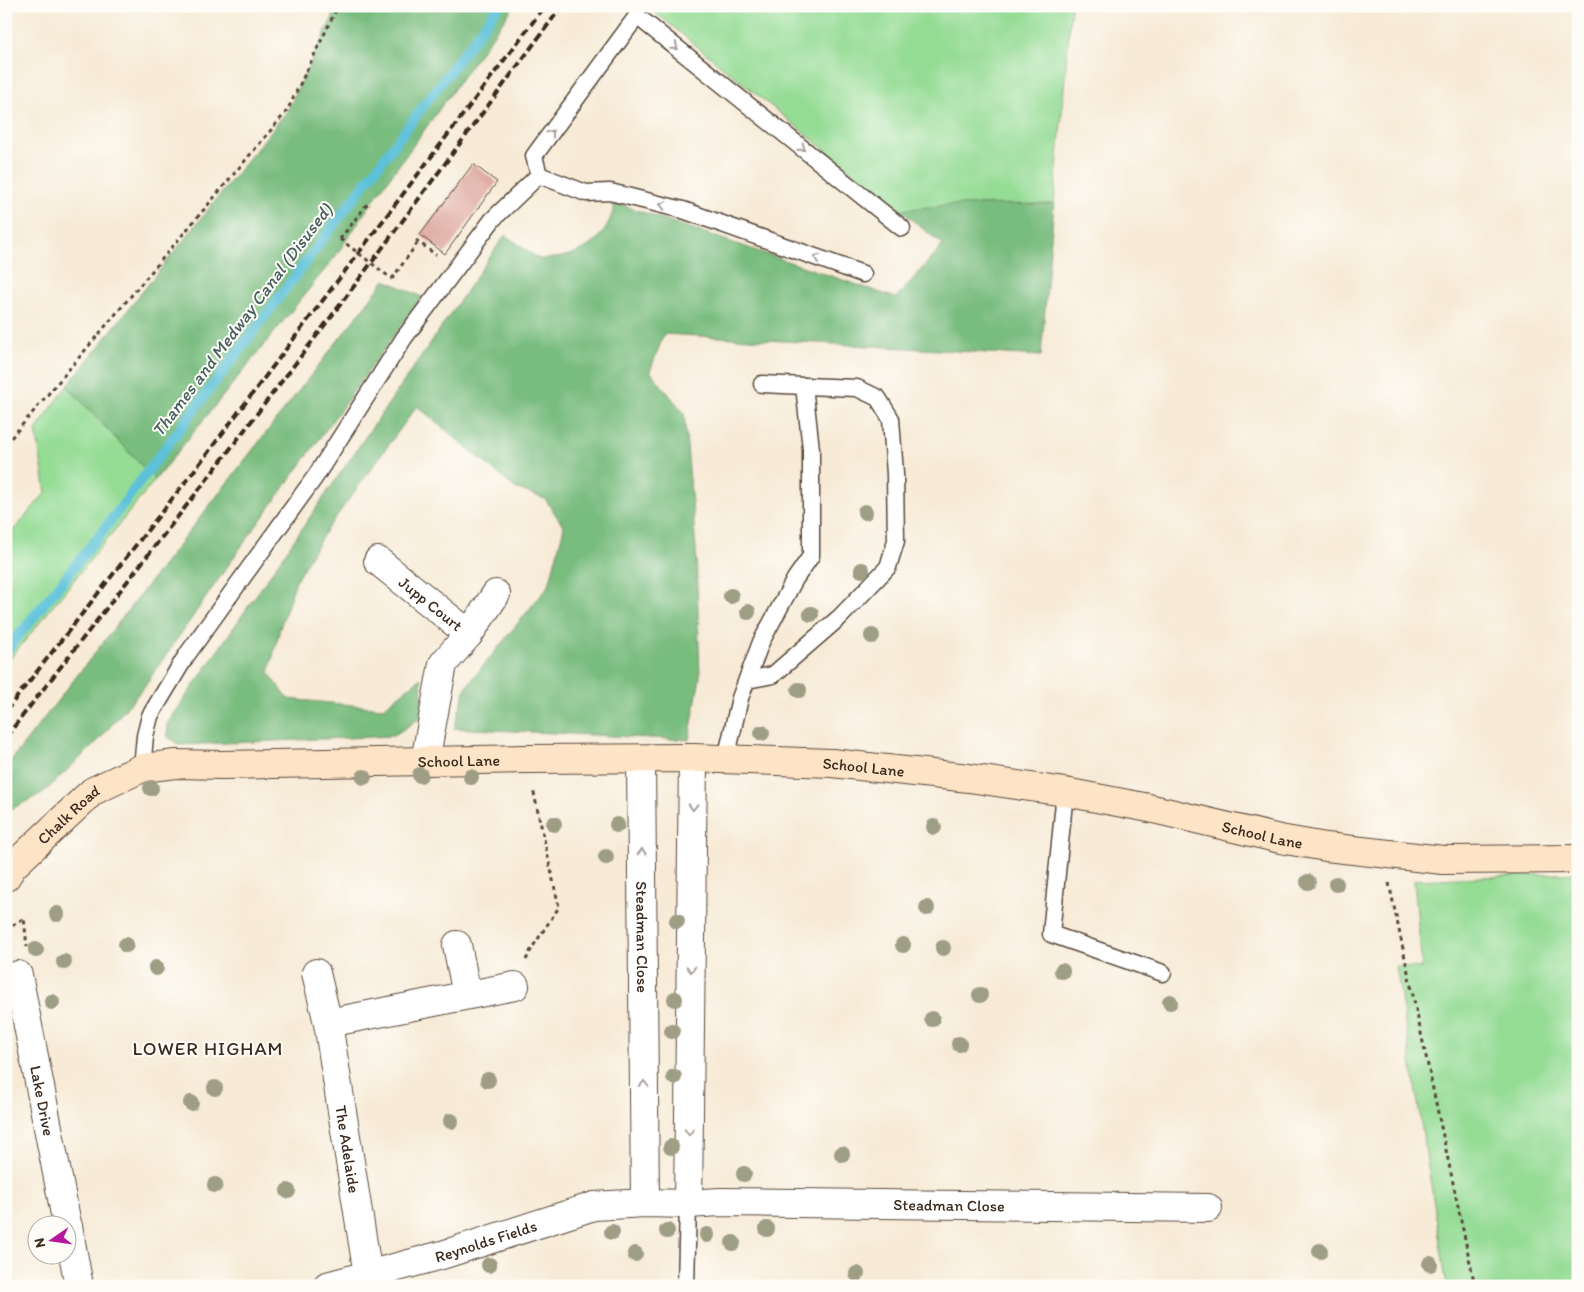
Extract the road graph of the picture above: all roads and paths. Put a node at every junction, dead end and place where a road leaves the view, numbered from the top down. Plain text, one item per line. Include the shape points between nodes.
1 (338, 6) edge
2 (539, 175) junction
3 (369, 204) dead end
4 (902, 228) dead end
5 (418, 242) dead end
6 (863, 274) dead end
7 (762, 384) dead end
8 (804, 386) junction
9 (6, 444) edge
10 (378, 561) dead end
11 (496, 594) dead end
12 (469, 634) junction
13 (747, 680) junction
14 (693, 758) junction
15 (526, 759) junction
16 (726, 759) junction
17 (641, 760) junction
18 (425, 761) junction
19 (142, 768) junction
20 (1065, 792) junction
21 (1383, 853) junction
22 (1578, 858) edge
23 (8, 868) edge
24 (6, 930) edge
25 (457, 945) dead end
26 (1163, 972) dead end
27 (316, 973) dead end
28 (18, 975) joint
29 (515, 986) joint
30 (468, 995) junction
31 (328, 1023) junction
32 (645, 1203) junction
33 (688, 1204) junction
34 (1208, 1208) dead end
35 (65, 1214) edge
36 (75, 1264) edge
37 (368, 1275) junction
38 (80, 1286) edge
39 (327, 1286) edge
40 (686, 1286) edge
41 (1475, 1286) edge

1 - 9 path via 288,111
2 -> 4 lane via 534,156 637,16
6 -> 2 lane via 683,210 610,192 586,193
2 - 19 lane via 493,219 404,338 314,477 186,656 150,716
3 - 5 path, bridge via 340,239 392,279
7 - 8 lane
8 - 13 lane via 811,449 811,556 761,642
8 - 13 lane via 857,388 878,398 891,419 896,541 888,567 840,617 773,675
10 - 12 street, Jupp Court
11 - 12 street
12 - 18 street, Jupp Court via 443,664
13 - 16 lane
14 - 16 street, School Lane
14 - 17 street, School Lane
14 -> 33 street
15 - 17 street, School Lane
15 - 18 street, School Lane
15 - 29 path via 560,907 532,948
16 - 20 street, School Lane via 832,763
32 -> 17 street, Steadman Close
18 - 19 street, School Lane via 176,764
19 - 23 street, Chalk Road via 93,791
20 - 21 street, School Lane via 1300,842
20 - 26 lane via 1051,934
21 - 22 street, School Lane via 1443,860
21 - 41 path
24 - 28 path via 24,918 28,952
25 - 30 street
27 - 31 street, The Adelaide
28 - 35 street, Lake Drive
29 - 30 street
30 - 31 street
31 - 37 street, The Adelaide
32 - 33 street, Reynolds Fields
32 - 37 street, Reynolds Fields via 594,1206 442,1256
33 - 34 street, Steadman Close
33 - 40 lane
36 - 38 street, Lake Drive
37 - 39 street, Reynolds Fields

